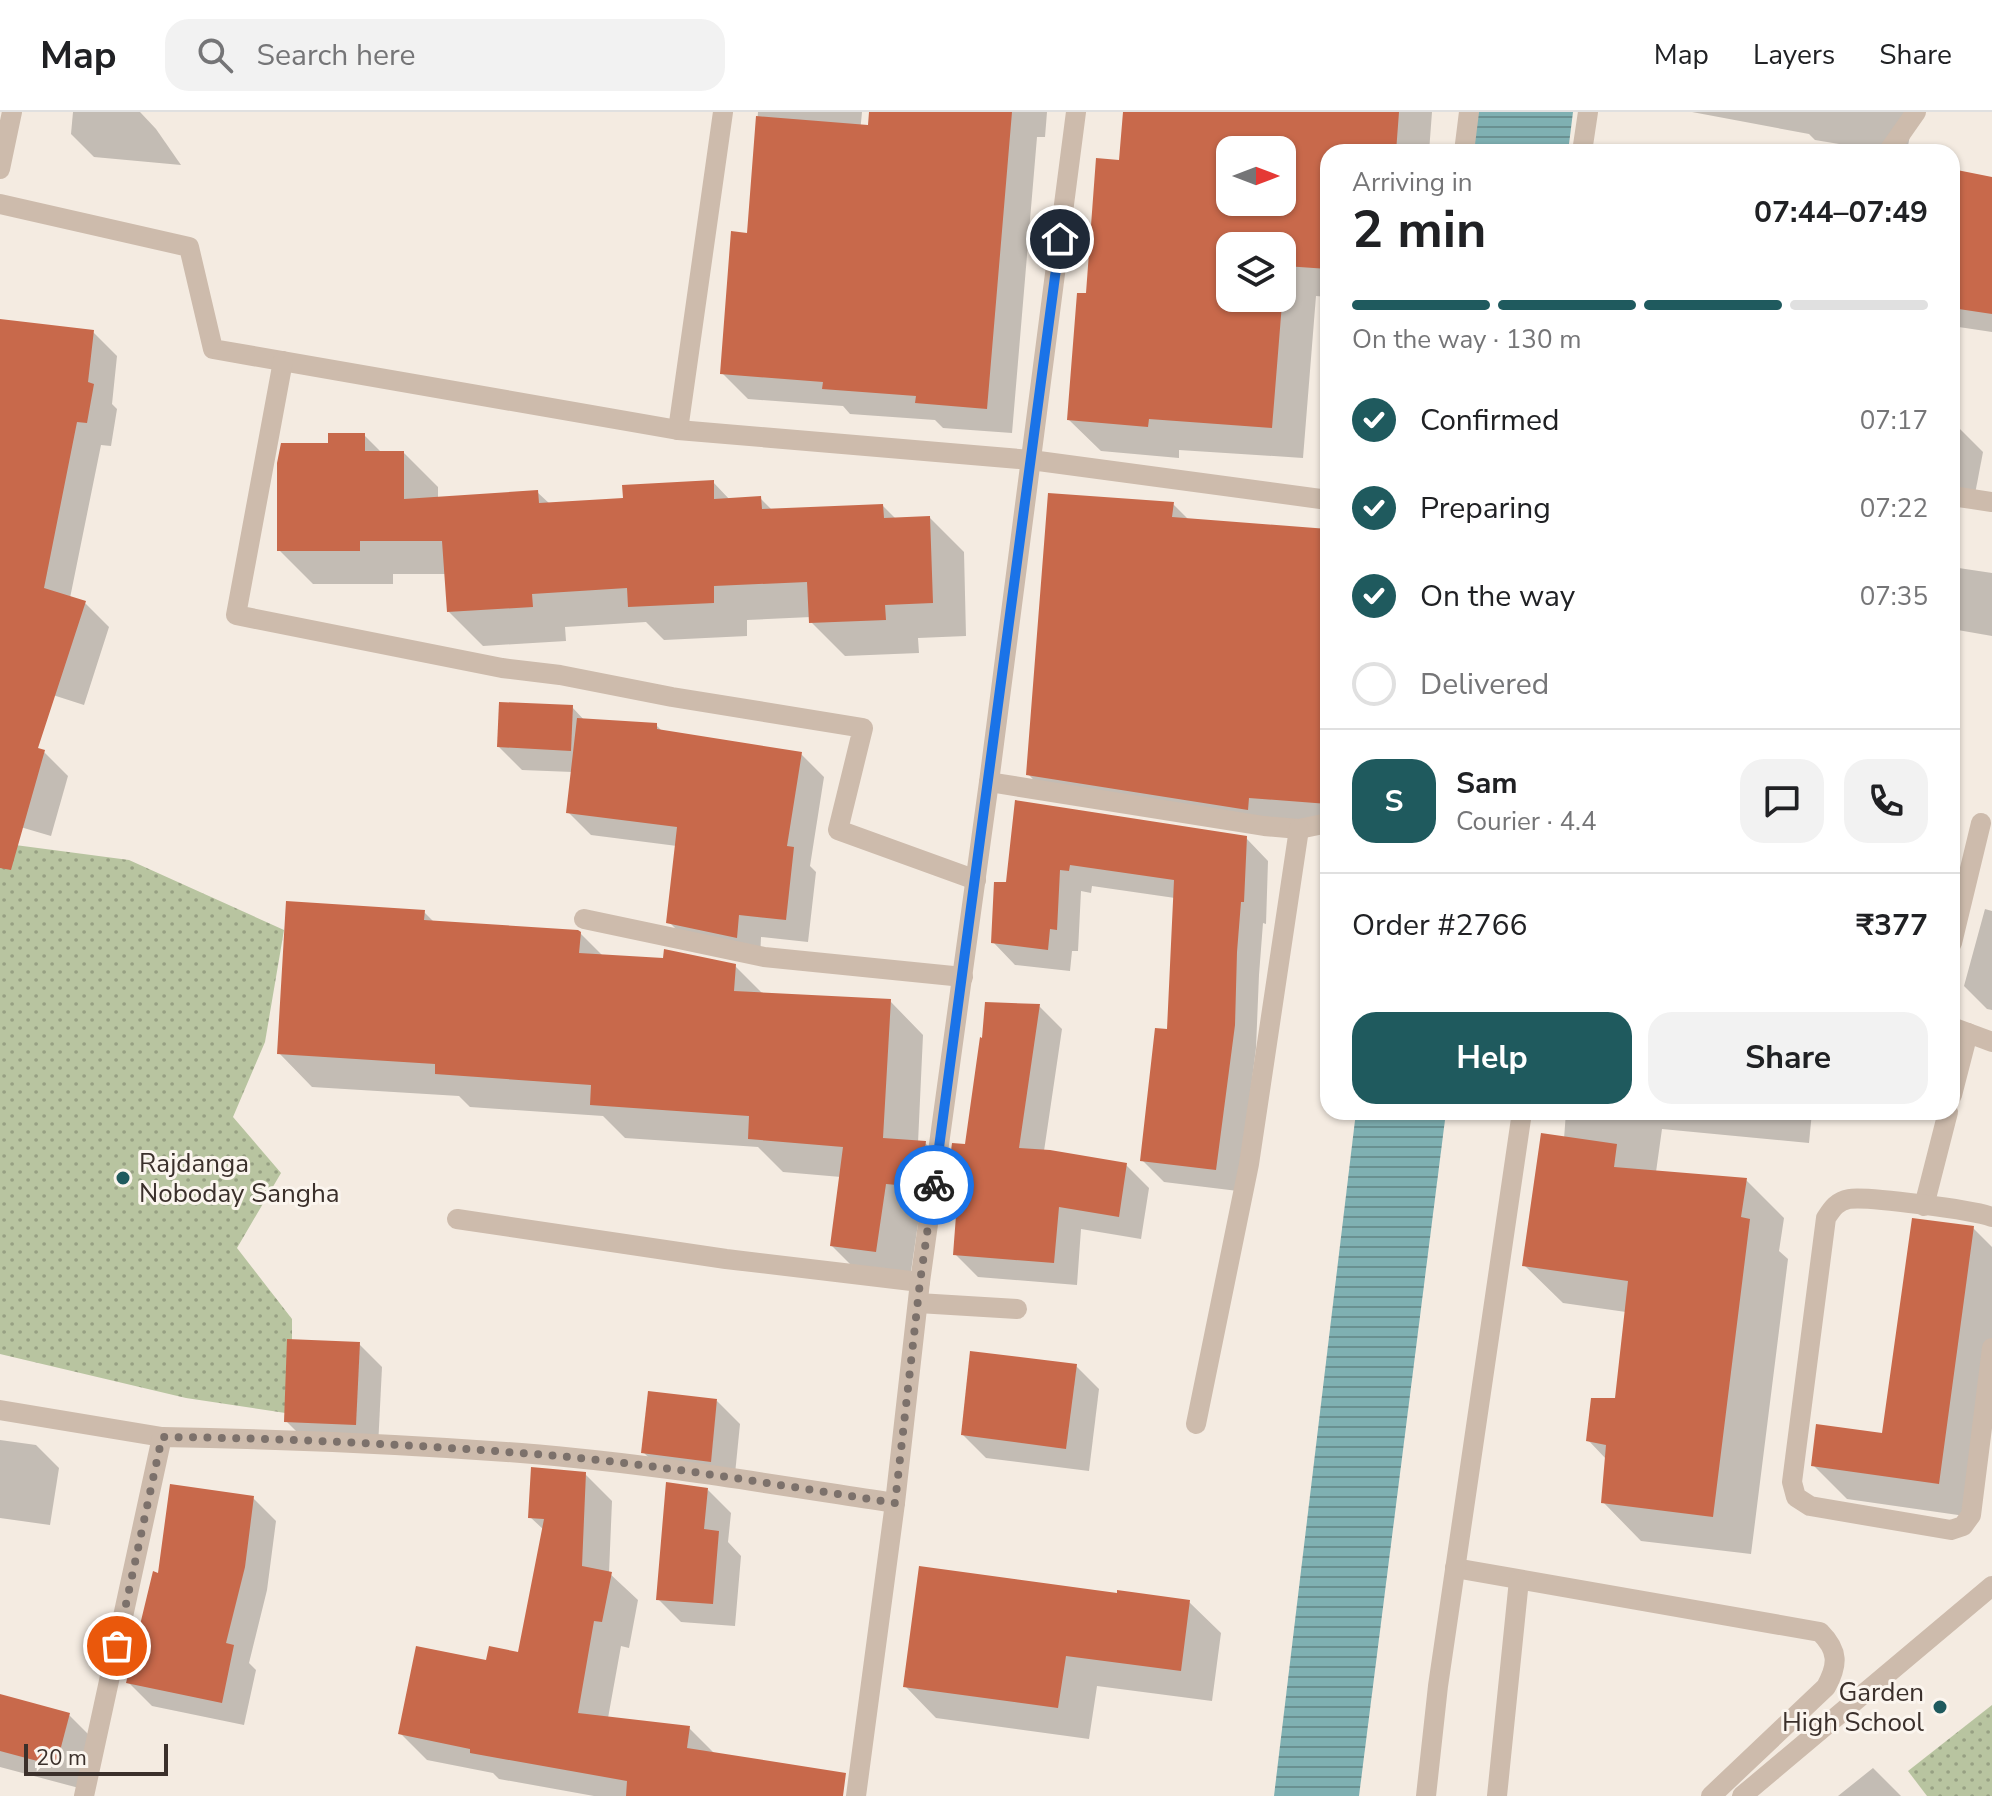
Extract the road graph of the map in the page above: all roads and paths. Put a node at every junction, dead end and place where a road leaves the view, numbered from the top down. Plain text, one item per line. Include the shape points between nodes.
1 (12, 112) edge
2 (723, 112) edge
3 (1076, 112) edge
4 (1469, 112) edge
5 (1588, 112) edge
6 (1916, 112) edge
7 (1465, 144) edge
8 (1583, 144) edge
9 (1894, 144) edge
10 (0, 169) edge
11 (0, 204) edge
12 (283, 361) junction
13 (678, 430) junction
14 (1031, 460) junction
15 (1960, 497) edge
16 (1320, 499) edge
17 (1992, 502) edge
18 (989, 782) junction
19 (1981, 823) dead end
20 (1320, 825) edge
21 (1299, 829) junction
22 (976, 880) junction
23 (1960, 910) edge
24 (584, 919) dead end
25 (963, 977) junction
26 (1960, 1030) edge
27 (1992, 1042) edge
28 (1521, 1120) edge
29 (1946, 1120) edge
30 (1924, 1206) junction
31 (1992, 1217) edge
32 (457, 1219) dead end
33 (920, 1282) junction
34 (918, 1303) junction
35 (1017, 1309) dead end
36 (1992, 1348) edge
37 (0, 1410) edge
38 (1196, 1424) dead end
39 (162, 1437) junction
40 (895, 1503) junction
41 (1455, 1568) junction
42 (1519, 1580) junction
43 (1992, 1586) edge
44 (1722, 1793) edge
45 (84, 1796) edge
46 (856, 1796) edge
47 (1426, 1796) edge
48 (1497, 1796) edge
49 (1742, 1796) edge

1 - 10 street
2 - 13 street
3 - 14 street
4 - 7 street
5 - 8 street
6 - 9 street
11 - 12 street via 189,247 213,349
12 - 13 street
12 - 22 street via 236,615 502,668 863,728 838,830
13 - 14 street
14 - 16 street
14 - 18 street
15 - 17 street
18 - 21 street
18 - 22 street
19 - 23 street
20 - 21 street
21 - 38 street via 1249,1164
22 - 25 street
24 - 25 street via 764,957
25 - 33 street
26 - 27 street
28 - 41 street
29 - 30 street
30 - 31 street
30 - 36 street via 1850,1198 1836,1204 1826,1218 1792,1482 1796,1497 1810,1506 1951,1530 1963,1526 1971,1515
32 - 33 street
33 - 34 street
34 - 35 street
34 - 40 street
37 - 39 street
39 - 40 street via 523,1453
39 - 45 street
40 - 46 street
41 - 42 street
41 - 47 street
42 - 44 street via 1820,1632 1832,1644 1834,1672 1826,1687
42 - 48 street
43 - 49 street

